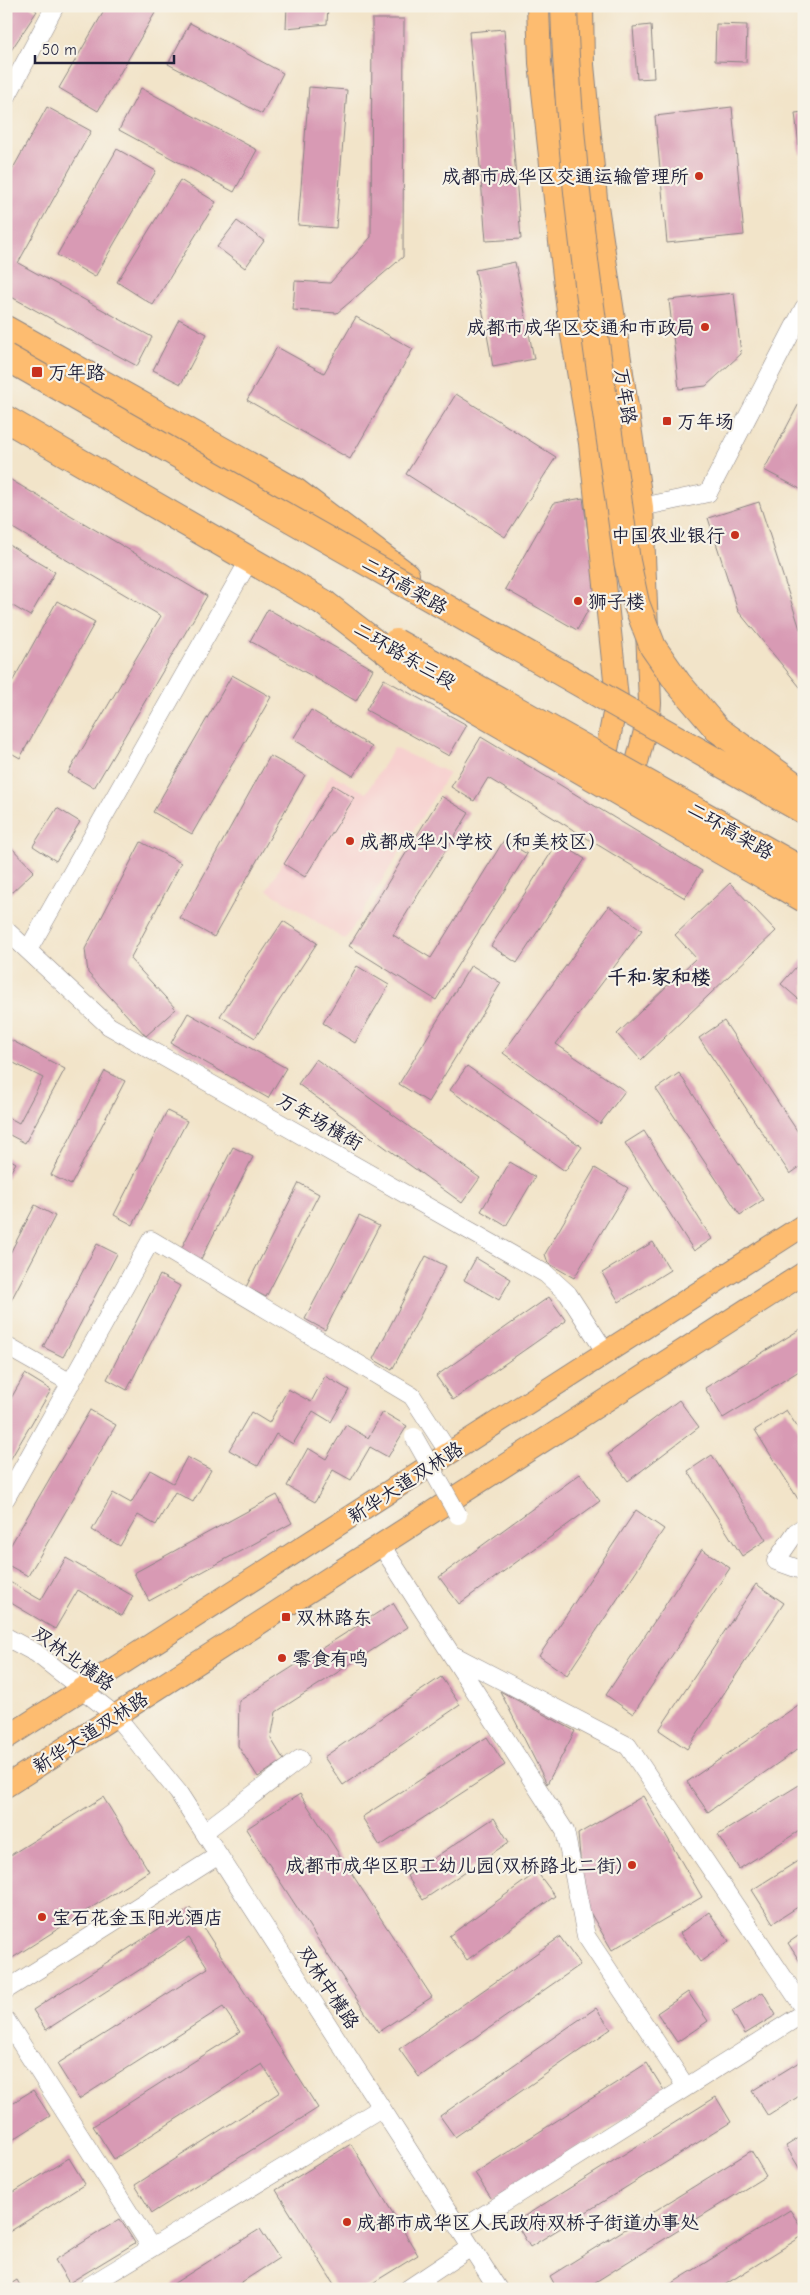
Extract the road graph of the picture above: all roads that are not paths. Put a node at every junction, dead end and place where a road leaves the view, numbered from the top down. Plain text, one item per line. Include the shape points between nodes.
1 (55, 6) edge
2 (538, 6) edge
3 (564, 6) edge
4 (582, 6) edge
5 (6, 98) edge
6 (804, 308) edge
7 (6, 329) edge
8 (6, 352) edge
9 (6, 357) edge
10 (6, 419) edge
11 (6, 428) edge
12 (642, 507) junction
13 (247, 564) junction
14 (420, 586) junction
15 (323, 602) junction
16 (618, 698) junction
17 (649, 715) junction
18 (603, 770) junction
19 (632, 786) junction
20 (804, 792) edge
21 (804, 802) edge
22 (804, 811) edge
23 (804, 871) edge
24 (804, 881) edge
25 (804, 899) edge
26 (6, 930) edge
27 (28, 950) junction
28 (804, 1225) edge
29 (804, 1273) edge
30 (6, 1346) edge
31 (606, 1352) junction
32 (71, 1383) junction
33 (414, 1437) dead end
34 (449, 1454) junction
35 (6, 1498) edge
36 (458, 1515) dead end
37 (804, 1527) edge
38 (381, 1545) junction
39 (804, 1571) edge
40 (6, 1636) edge
41 (452, 1655) junction
42 (83, 1688) junction
43 (116, 1716) junction
44 (6, 1738) edge
45 (300, 1759) dead end
46 (6, 1786) edge
47 (204, 1832) junction
48 (219, 1855) junction
49 (6, 1990) edge
50 (804, 2008) edge
51 (804, 2012) edge
52 (6, 2020) edge
53 (686, 2087) junction
54 (381, 2108) junction
55 (460, 2230) junction
56 (151, 2247) junction
57 (471, 2247) junction
58 (84, 2289) edge
59 (408, 2289) edge
60 (498, 2289) edge

1 - 5 street
2 - 16 main road via 549,147 568,310 590,443
3 - 20 highway, bridge via 566,83 589,302 636,603 653,647 717,729
4 - 12 main road, 万年路 via 583,65 596,199
6 - 12 street via 708,493
7 - 14 highway via 295,491
8 - 14 main road
9 - 22 highway, 二环高架路, bridge
10 - 15 highway, 二环高架路
11 - 13 main road, 二环路东三段
12 - 17 main road, 万年路
13 - 18 main road, 二环路东三段
13 - 27 street
14 - 16 main road
15 - 23 highway, 二环高架路, bridge
15 - 25 highway, bridge via 422,679
16 - 17 main road
16 - 18 main road
17 - 19 main road, 万年路
17 - 21 main road
18 - 19 main road, 二环路东三段
19 - 24 main road, 二环路东三段
26 - 27 street, 万年场横街
27 - 31 street, 万年场横街 via 109,1026 546,1274 568,1294
28 - 31 main road, 新华大道双林路
29 - 38 main road, 新华大道双林路
30 - 32 street
31 - 34 main road, 新华大道双林路
32 - 34 street via 151,1240 412,1396
32 - 35 street
33 - 36 street, bridge
34 - 42 main road, 新华大道双林路
37 - 39 street via 796,1532 776,1560
38 - 41 street
38 - 43 main road, 新华大道双林路
40 - 42 street, 双林北横路 via 36,1653
41 - 50 street via 628,1746
41 - 53 street via 565,1832 586,1936
42 - 43 street, 双林北横路
42 - 44 main road, 新华大道双林路
43 - 46 main road, 新华大道双林路
43 - 47 street, 双林中横路 via 178,1792
45 - 47 street
47 - 48 street, 双林中横路
48 - 49 street
48 - 54 street, 双林中横路
51 - 53 street
52 - 56 street
53 - 55 street
54 - 55 street, 双林中横路
54 - 56 street
55 - 57 street, 双林中横路
56 - 58 street
57 - 59 street
57 - 60 street, 双林中横路

